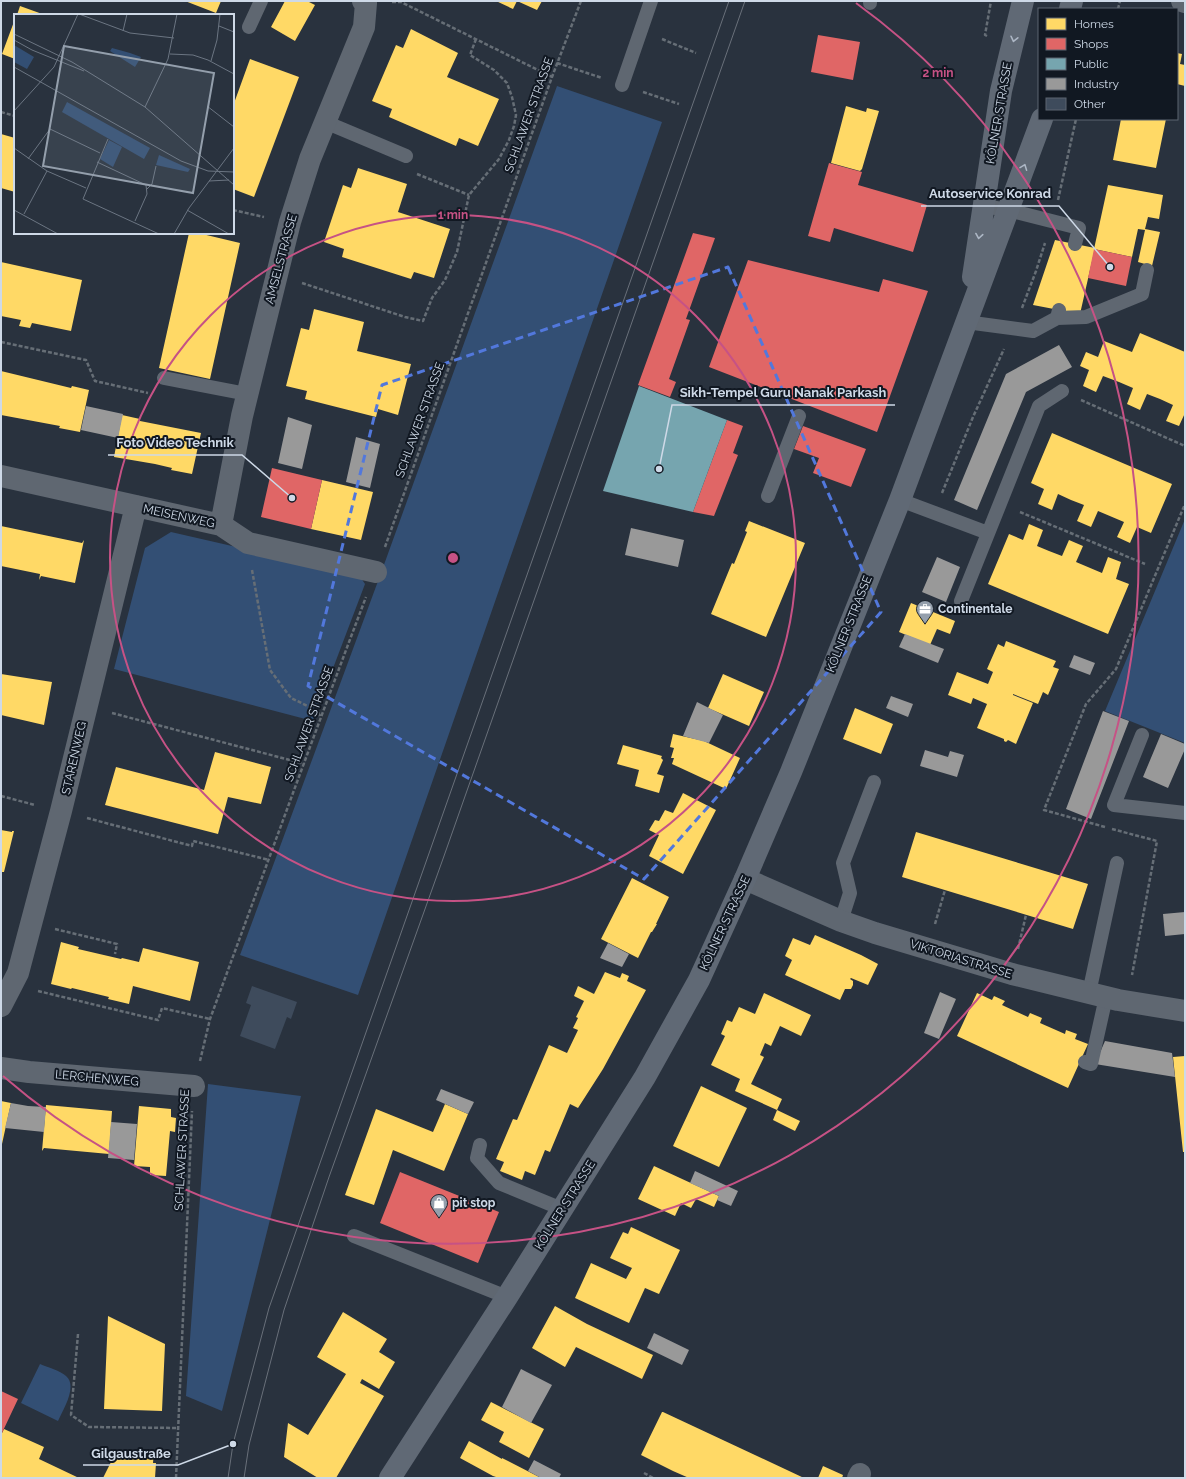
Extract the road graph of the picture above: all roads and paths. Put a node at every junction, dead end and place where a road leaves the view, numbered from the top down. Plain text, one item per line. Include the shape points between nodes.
1 (261, 1) edge
2 (581, 1) edge
3 (652, 1) edge
4 (991, 1) edge
5 (1023, 1) edge
6 (364, 2) edge
7 (249, 27) dead end
8 (641, 31) junction
9 (985, 36) dead end
10 (476, 39) junction
11 (696, 53) dead end
12 (552, 77) junction
13 (622, 85) dead end
14 (1, 112) edge
15 (14, 116) edge
16 (1042, 120) edge
17 (325, 122) junction
18 (406, 156) dead end
19 (984, 206) junction
20 (234, 210) edge
21 (1008, 210) junction
22 (290, 222) junction
23 (1074, 244) dead end
24 (1146, 270) dead end
25 (277, 275) junction
26 (966, 322) junction
27 (1, 342) edge
28 (164, 378) dead end
29 (1062, 391) joint
30 (154, 394) dead end
31 (247, 394) junction
32 (799, 416) dead end
33 (1185, 446) edge
34 (1, 476) edge
35 (768, 496) dead end
36 (900, 500) junction
37 (999, 504) junction
38 (136, 506) junction
39 (221, 525) junction
40 (988, 533) junction
41 (248, 543) junction
42 (1145, 564) dead end
43 (376, 572) junction
44 (961, 601) dead end
45 (86, 706) junction
46 (320, 718) junction
47 (1142, 735) dead end
48 (305, 764) junction
49 (874, 782) dead end
50 (1, 796) edge
51 (61, 811) junction
52 (1185, 813) edge
53 (268, 860) junction
54 (1117, 863) dead end
55 (745, 880) junction
56 (945, 890) dead end
57 (1026, 915) dead end
58 (841, 921) junction
59 (31, 923) junction
60 (928, 949) junction
61 (115, 954) dead end
62 (1012, 974) junction
63 (12, 985) junction
64 (1097, 995) junction
65 (1, 1006) edge
66 (1185, 1011) edge
67 (210, 1019) junction
68 (1085, 1062) dead end
69 (1, 1068) edge
70 (194, 1086) junction
71 (480, 1145) dead end
72 (562, 1209) junction
73 (354, 1236) dead end
74 (506, 1297) junction
75 (78, 1334) dead end
76 (178, 1428) junction
77 (644, 1473) dead end
78 (176, 1478) edge
79 (390, 1478) edge
80 (653, 1478) edge

1 - 7 lane
2 - 12 path, SCHLAWER STRASSE
3 - 8 lane
4 - 9 path
5 -> 19 main road, KÖLNER STRASSE via 1001,91
6 - 10 path via 401,2
6 - 17 street, AMSELSTRASSE via 364,27
8 - 11 path
8 - 13 lane
10 - 12 path
10 - 25 path via 470,54 494,70 506,83 516,115 514,126 499,159 469,195 457,252 445,280 432,298 423,321 405,318
12 - 43 path, SCHLAWER STRASSE
14 - 15 path
21 -> 16 main road, KÖLNER STRASSE
17 - 18 lane
17 - 22 street, AMSELSTRASSE
19 - 21 lane
19 -> 26 main road, KÖLNER STRASSE
20 - 22 path
21 - 23 lane via 1079,228
21 - 26 main road, KÖLNER STRASSE
22 - 25 street, AMSELSTRASSE
24 - 26 lane via 1142,294 1086,317 1058,314 1033,331
25 - 31 street, AMSELSTRASSE
26 - 36 main road, KÖLNER STRASSE
27 - 30 path via 86,360 96,381
28 - 31 lane
29 - 33 path
29 - 37 lane via 1039,406
31 - 39 street, AMSELSTRASSE
32 - 35 lane
34 - 38 street, MEISENWEG
36 - 40 lane
36 - 55 main road, KÖLNER STRASSE
37 - 40 lane
37 - 42 path
38 - 39 street, MEISENWEG
38 - 45 street, STARENWEG
39 - 41 street, MEISENWEG
40 - 44 lane
41 - 43 street, MEISENWEG
41 - 46 path via 270,670 291,698 318,711
43 - 46 path, SCHLAWER STRASSE
45 - 48 path
45 - 51 street, STARENWEG
46 - 48 path, SCHLAWER STRASSE
47 - 52 lane via 1114,805
48 - 53 path, SCHLAWER STRASSE
49 - 58 lane via 843,862 850,893
50 - 51 path
51 - 53 path via 192,846 194,841
51 - 59 street, STARENWEG
53 - 67 path, SCHLAWER STRASSE
54 - 64 lane
55 - 58 street, VIKTORIASTRASSE
55 - 72 main road, KÖLNER STRASSE via 699,980 645,1077
56 - 60 path
57 - 62 path
58 - 60 street, VIKTORIASTRASSE
59 - 61 path via 117,944
59 - 63 street, STARENWEG via 18,973
60 - 62 street, VIKTORIASTRASSE
62 - 64 street, VIKTORIASTRASSE
63 - 65 street, STARENWEG
63 - 67 path via 158,1020 162,1008
64 - 66 street, VIKTORIASTRASSE
64 - 68 lane via 1091,1064
67 - 70 path, SCHLAWER STRASSE
69 - 70 street, LERCHENWEG
70 - 76 path, SCHLAWER STRASSE
71 - 72 lane via 477,1158 499,1183
72 - 74 main road, KÖLNER STRASSE
73 - 74 lane
74 - 79 main road, KÖLNER STRASSE
75 - 76 path via 72,1415 89,1427
76 - 78 path, SCHLAWER STRASSE
77 - 80 path

